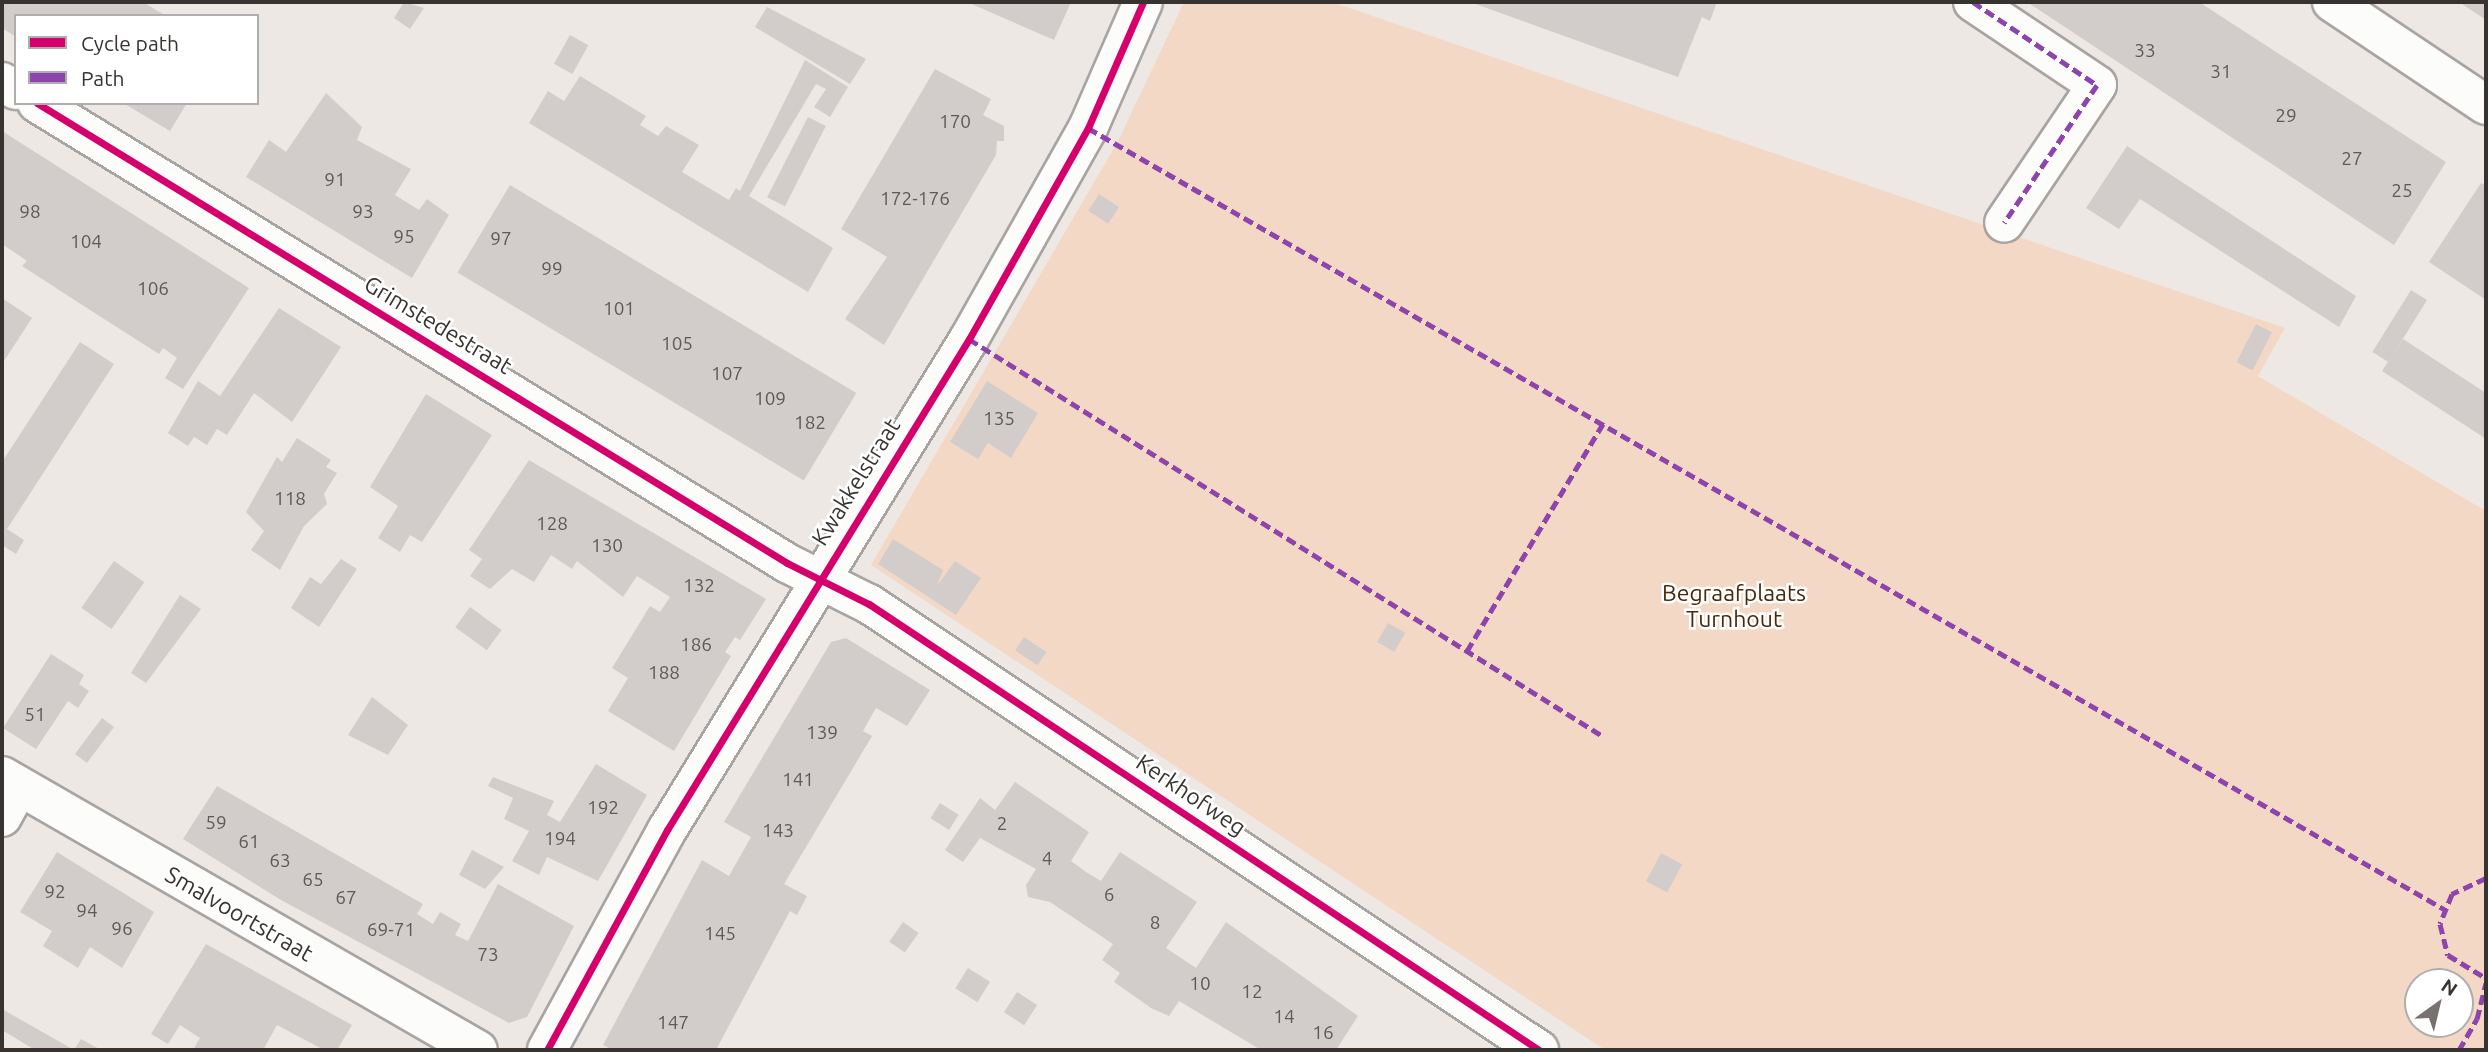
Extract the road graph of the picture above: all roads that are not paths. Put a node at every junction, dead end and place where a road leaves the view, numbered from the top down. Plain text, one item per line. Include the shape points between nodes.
1 (1143, 2) edge
2 (1973, 2) edge
3 (2332, 2) edge
4 (40, 105) edge
5 (2486, 105) edge
6 (2004, 223) dead end
7 (819, 578) junction
8 (7, 794) edge
9 (478, 1050) edge
10 (547, 1050) edge
11 (1539, 1050) edge

1 - 7 street, Kwakkelstraat via 1082,140 969,339
2 - 6 street via 2096,85
3 - 5 street
4 - 7 street, Grimstedestraat
7 - 10 street, Kwakkelstraat via 667,830
7 - 11 street, Kerkhofweg via 869,604
8 - 9 street, Smalvoortstraat

